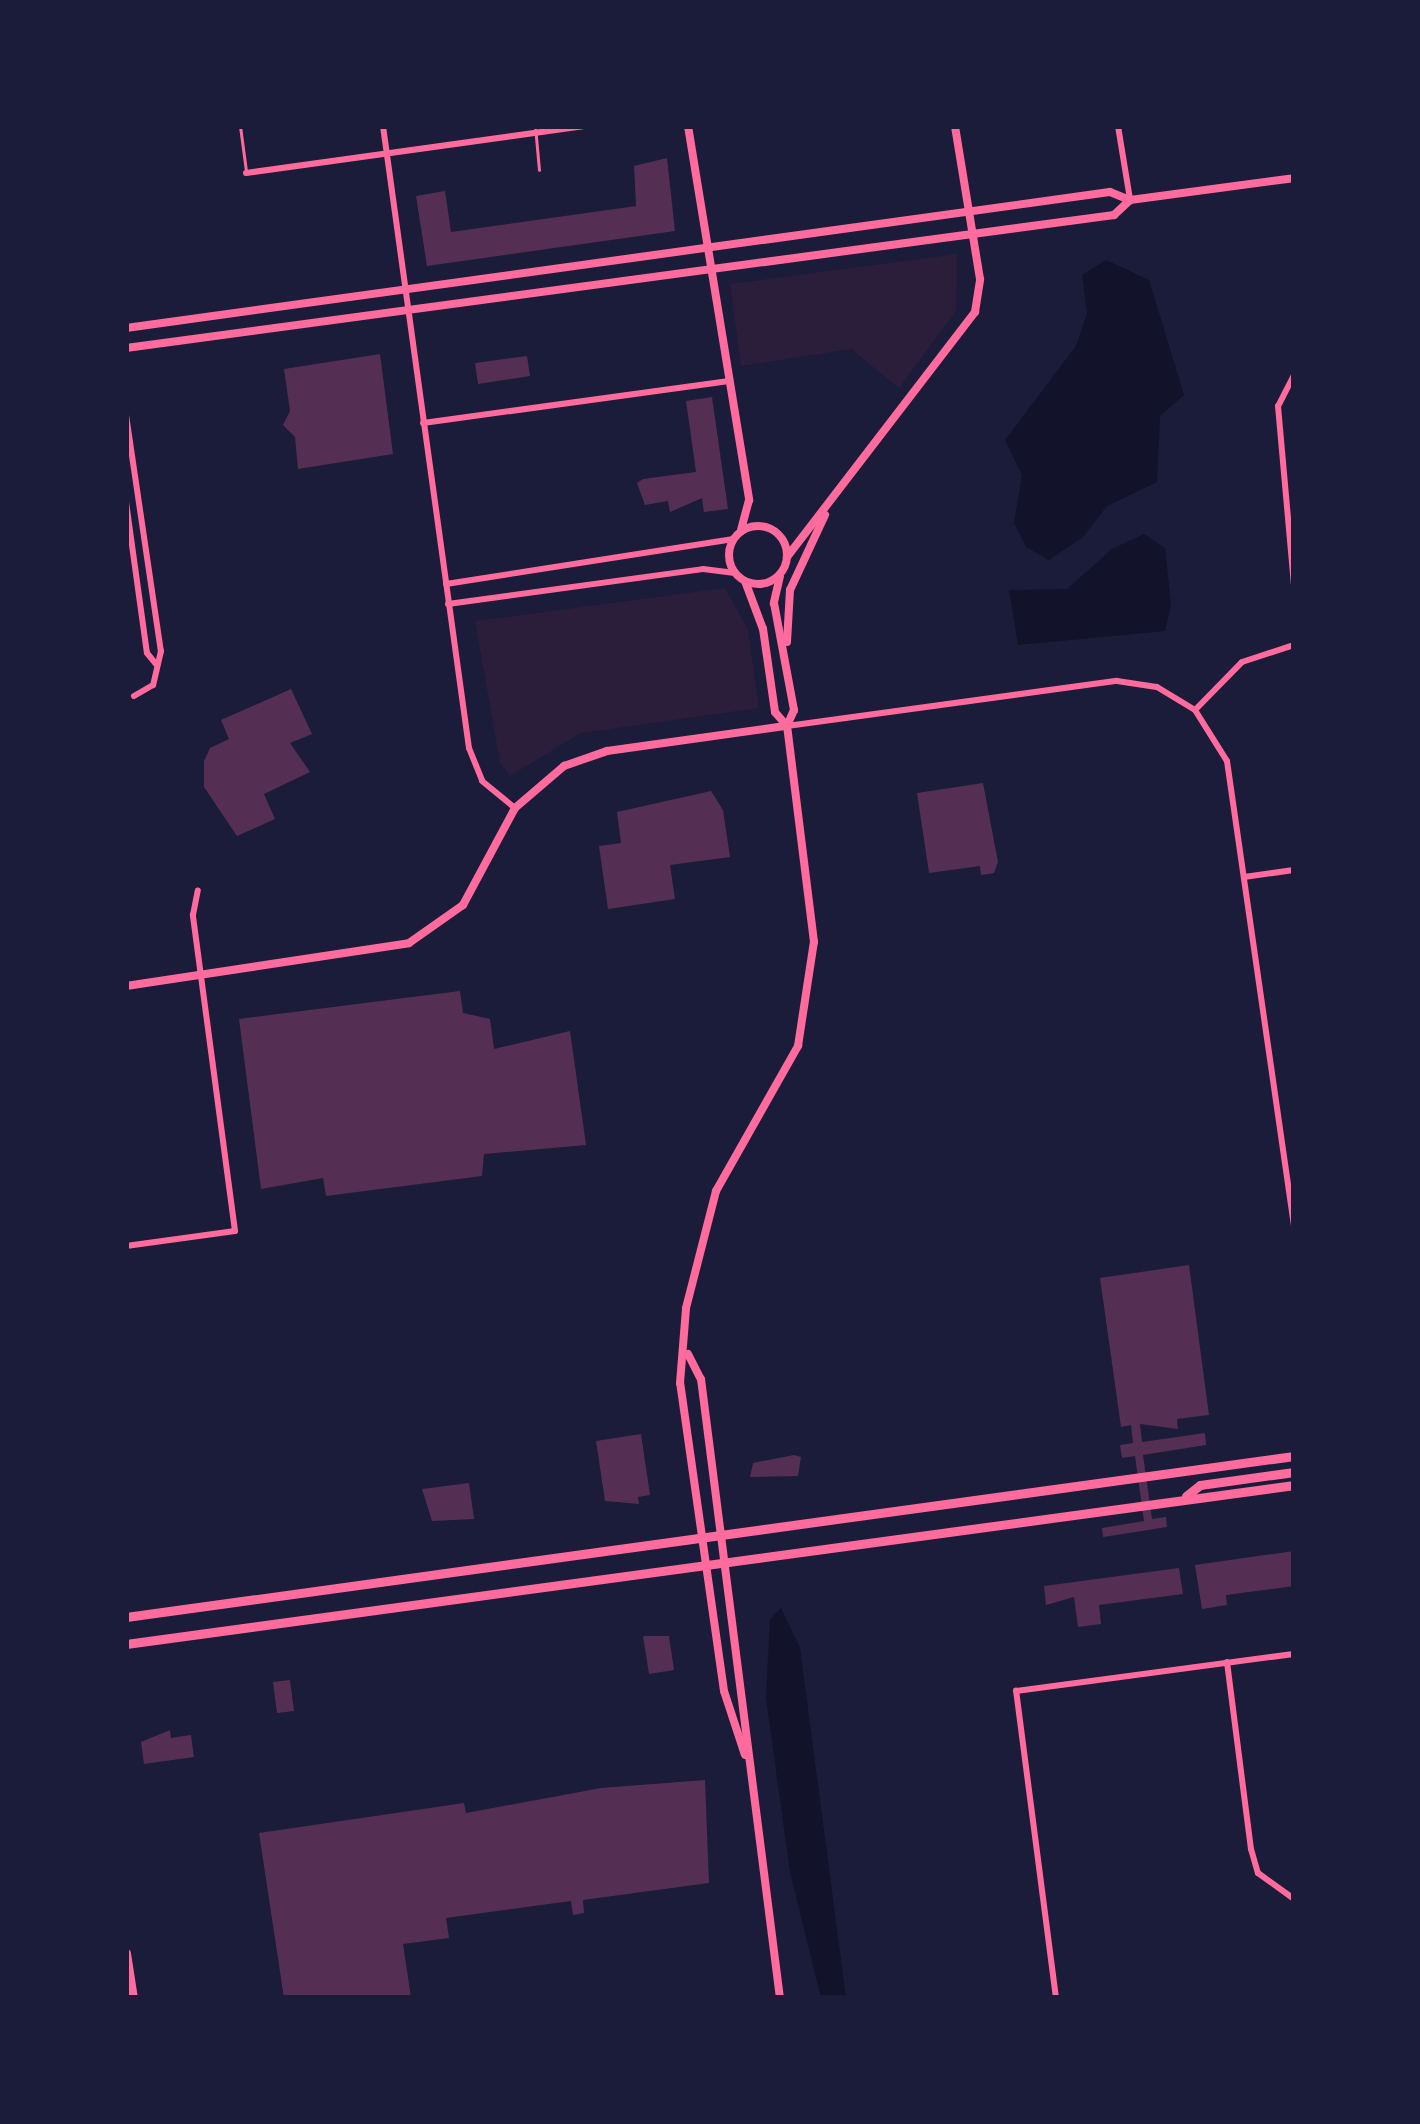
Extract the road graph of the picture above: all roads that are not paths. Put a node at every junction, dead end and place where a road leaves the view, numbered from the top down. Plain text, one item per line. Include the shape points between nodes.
1 (240, 126) edge
2 (383, 126) edge
3 (584, 126) edge
4 (688, 126) edge
5 (955, 126) edge
6 (1118, 126) edge
7 (536, 130) edge
8 (386, 154) junction
9 (539, 170) dead end
10 (246, 173) joint
11 (1294, 178) edge
12 (1130, 200) junction
13 (968, 212) junction
14 (972, 234) junction
15 (710, 246) junction
16 (713, 268) junction
17 (404, 287) junction
18 (407, 309) junction
19 (126, 328) edge
20 (126, 348) edge
21 (1294, 375) edge
22 (729, 381) junction
23 (126, 415) edge
24 (422, 423) junction
25 (126, 502) edge
26 (830, 504) junction
27 (741, 530) junction
28 (733, 539) junction
29 (787, 557) junction
30 (782, 572) junction
31 (735, 573) junction
32 (745, 581) junction
33 (446, 584) junction
34 (1294, 586) edge
35 (448, 604) junction
36 (1294, 645) edge
37 (786, 649) junction
38 (156, 664) junction
39 (134, 696) dead end
40 (1195, 710) junction
41 (787, 726) junction
42 (515, 808) junction
43 (1294, 870) edge
44 (1244, 878) junction
45 (198, 890) dead end
46 (202, 976) junction
47 (126, 986) edge
48 (1294, 1226) edge
49 (126, 1246) edge
50 (686, 1351) junction
51 (1294, 1456) edge
52 (1294, 1472) edge
53 (1294, 1485) edge
54 (1182, 1499) junction
55 (723, 1539) junction
56 (703, 1541) junction
57 (726, 1559) junction
58 (706, 1562) junction
59 (126, 1616) edge
60 (126, 1644) edge
61 (1294, 1654) edge
62 (1227, 1662) junction
63 (745, 1755) junction
64 (1294, 1899) edge
65 (126, 1953) edge
66 (133, 1998) edge
67 (780, 1998) edge
68 (1056, 1998) edge

1 - 10 lane
2 - 8 street
3 - 7 street
4 - 15 street
5 - 13 street
6 - 12 street
7 - 8 street
7 - 9 lane
8 - 10 street
8 - 17 street
11 - 12 street
12 - 13 street via 1110,192
12 - 14 street via 1114,215
13 - 14 street
13 - 15 street
14 - 16 street
14 - 26 street via 980,279 975,312
15 - 16 street
15 - 17 street
16 - 18 street
16 - 22 street
17 - 18 street
17 - 19 street
18 - 20 street
18 - 24 street
21 - 34 street via 1278,406
22 - 24 street
22 - 27 street via 749,500
23 - 38 street via 161,651
24 - 33 street
25 - 38 street via 147,653
26 - 29 street
26 - 37 street via 790,590
27 - 28 street
27 - 29 street via 769,527
28 - 31 street
28 - 33 street
29 - 30 street
30 - 32 street via 761,584
30 - 37 street via 774,603
31 - 32 street
31 - 35 street via 703,569
32 - 41 street via 763,629 776,712
33 - 35 street
35 - 42 street via 473,762
36 - 40 street via 1242,662
37 - 41 street via 794,710
38 - 39 street via 153,685
40 - 41 street via 1157,687 1117,681
40 - 44 street via 1227,761
41 - 42 street via 587,756 545,778
41 - 50 street via 812,910 811,994 788,1072 701,1227
42 - 46 street via 472,895 422,937 385,950
43 - 44 street
44 - 48 street
45 - 46 street via 193,916
46 - 47 street
46 - 49 street via 235,1231
50 - 55 street via 700,1378
50 - 56 street via 680,1382
51 - 55 main road
52 - 54 main road via 1200,1485
53 - 54 main road
54 - 57 main road
55 - 56 main road
55 - 57 street
56 - 58 street
56 - 59 main road
57 - 58 main road
57 - 63 street
58 - 60 main road
58 - 63 street via 724,1691
61 - 62 street
62 - 64 street via 1251,1849 1258,1873
62 - 68 street via 1016,1690
63 - 67 street
65 - 66 main road

